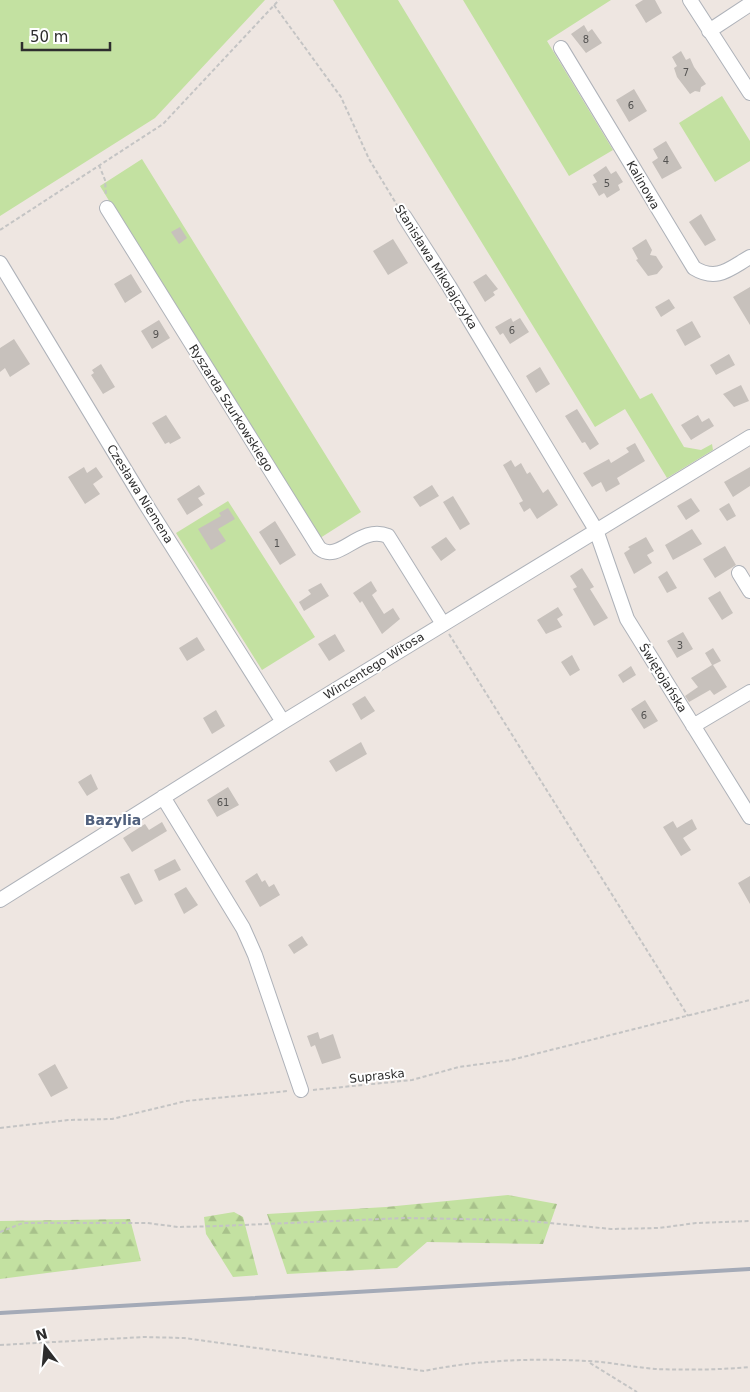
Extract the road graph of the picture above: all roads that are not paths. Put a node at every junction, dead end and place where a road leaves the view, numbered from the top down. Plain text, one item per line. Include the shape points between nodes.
1 (690, 0) edge
2 (750, 4) edge
3 (709, 30) junction
4 (561, 48) dead end
5 (750, 93) edge
6 (107, 208) road end
7 (404, 216) road end
8 (750, 257) edge
9 (0, 263) edge
10 (750, 437) edge
11 (596, 530) junction
12 (739, 573) dead end
13 (750, 591) edge
14 (443, 624) junction
15 (750, 692) edge
16 (283, 722) junction
17 (693, 726) junction
18 (163, 797) junction
19 (750, 817) edge
20 (0, 900) edge
21 (301, 1090) road end

1 - 3 street
2 - 3 street
3 - 5 street
4 - 8 street, Kalinowa via 694,268 705,275 720,274
6 - 14 street, Ryszarda Szurkowskiego via 319,548 325,553 332,553 362,536 381,533 393,541
7 - 11 street, Stanisława Mikołajczyka
9 - 16 street, Czesława Niemena via 145,503
10 - 11 street, Wincentego Witosa
11 - 14 street, Wincentego Witosa
11 - 17 street, Świętojańska via 627,619
12 - 13 street
14 - 16 street, Wincentego Witosa
15 - 17 street
16 - 18 street, Wincentego Witosa
17 - 19 street, Świętojańska
18 - 20 street, Wincentego Witosa
18 - 21 street via 243,928

